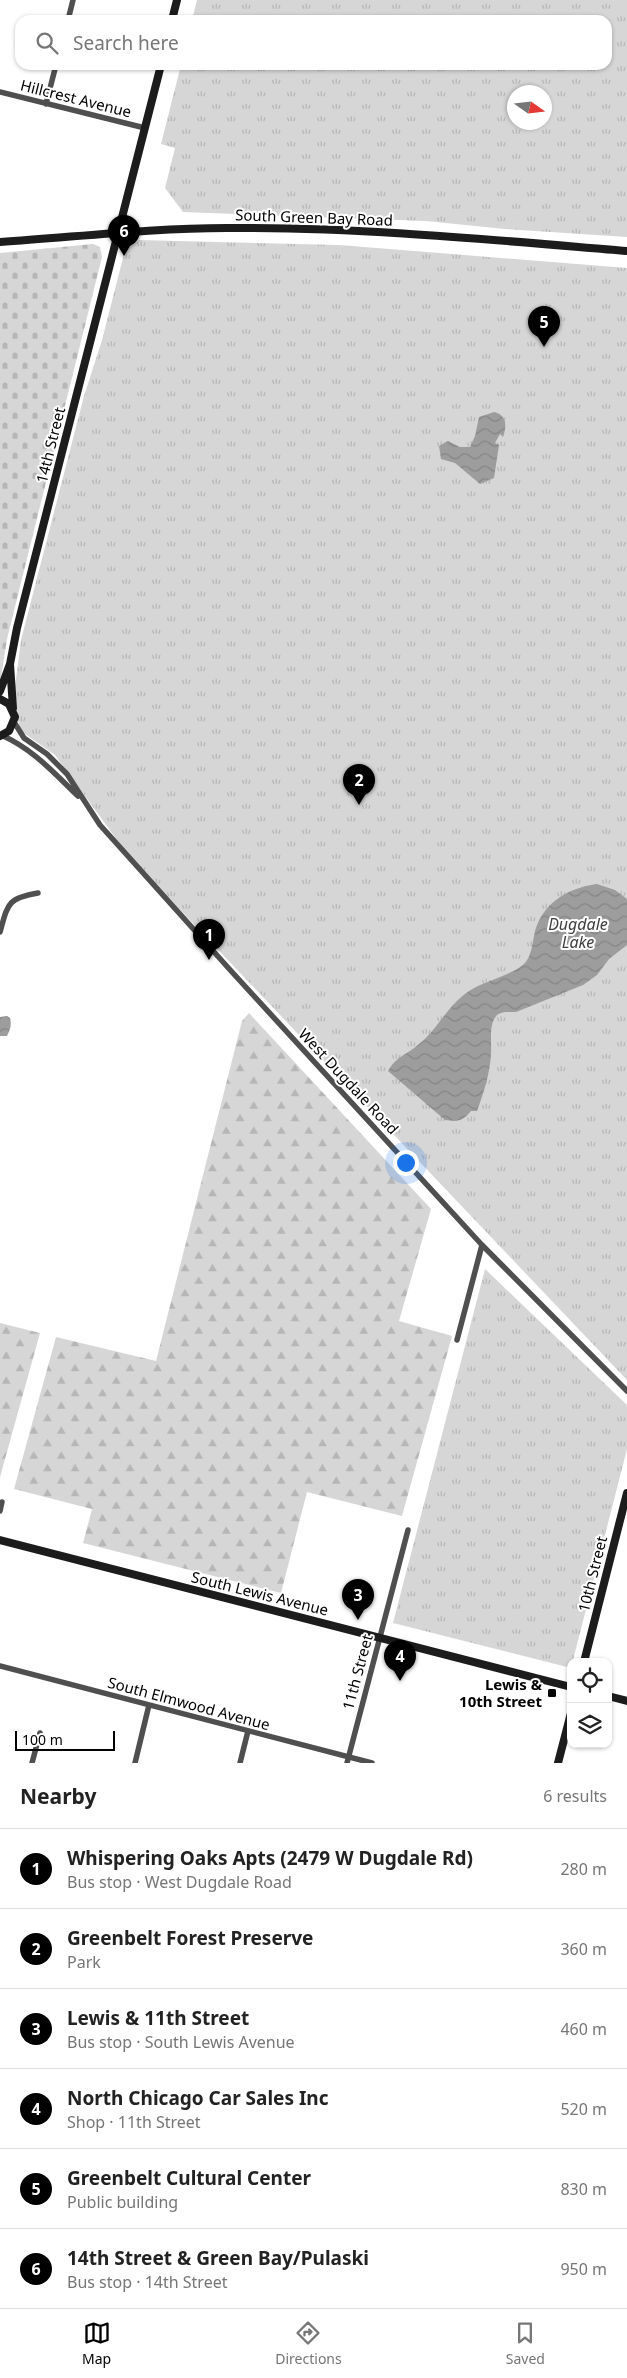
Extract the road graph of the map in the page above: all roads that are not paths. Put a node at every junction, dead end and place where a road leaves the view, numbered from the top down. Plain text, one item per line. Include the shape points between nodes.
1 (73, 0) edge
2 (177, 0) edge
3 (69, 15) edge
4 (173, 15) edge
5 (55, 70) edge
6 (160, 70) edge
7 (0, 92) edge
8 (46, 104) junction
9 (145, 128) junction
10 (118, 232) junction
11 (0, 242) edge
12 (627, 251) edge
13 (10, 664) junction
14 (0, 691) edge
15 (0, 699) edge
16 (13, 708) junction
17 (14, 722) junction
18 (0, 736) edge
19 (84, 801) junction
20 (38, 893) dead end
21 (0, 932) edge
22 (482, 1244) junction
23 (457, 1340) dead end
24 (627, 1392) edge
25 (627, 1493) edge
26 (2, 1502) dead end
27 (0, 1511) edge
28 (408, 1530) dead end
29 (0, 1540) edge
30 (380, 1638) junction
31 (585, 1658) edge
32 (0, 1666) edge
33 (567, 1686) edge
34 (612, 1697) edge
35 (627, 1701) edge
36 (150, 1705) junction
37 (567, 1728) edge
38 (248, 1731) junction
39 (40, 1734) dead end
40 (348, 1760) edge
41 (32, 1763) edge
42 (135, 1763) edge
43 (240, 1763) edge
44 (372, 1763) edge
45 (558, 1763) edge

1 - 3 street
2 - 4 main road
5 - 8 street
6 - 9 main road, 14th Street
7 - 8 street, Hillcrest Avenue
8 - 9 street, Hillcrest Avenue
9 - 10 main road, 14th Street
10 - 11 main road, South Green Bay Road
10 - 12 main road, South Green Bay Road via 304,228
10 - 13 main road, 14th Street
13 - 14 main road, 14th Street
13 - 16 main road, 14th Street
15 - 16 main road
16 - 17 main road, 14th Street
17 - 18 main road via 9,731
17 - 19 street via 24,738 47,754 66,774
18 - 19 street via 37,756
19 - 22 street, West Dugdale Road via 100,824 195,930
20 - 21 street via 22,896 10,904
22 - 23 street
22 - 24 street, West Dugdale Road
25 - 31 main road, 10th Street
26 - 27 street
28 - 30 street, 11th Street
29 - 30 main road, South Lewis Avenue
30 - 33 main road, South Lewis Avenue
30 - 40 street, 11th Street
32 - 36 street, South Elmwood Avenue
34 - 35 main road
36 - 38 street, South Elmwood Avenue
36 - 42 street
37 - 45 main road
38 - 40 street, South Elmwood Avenue
38 - 43 street
39 - 41 street
40 - 44 street, South Elmwood Avenue

